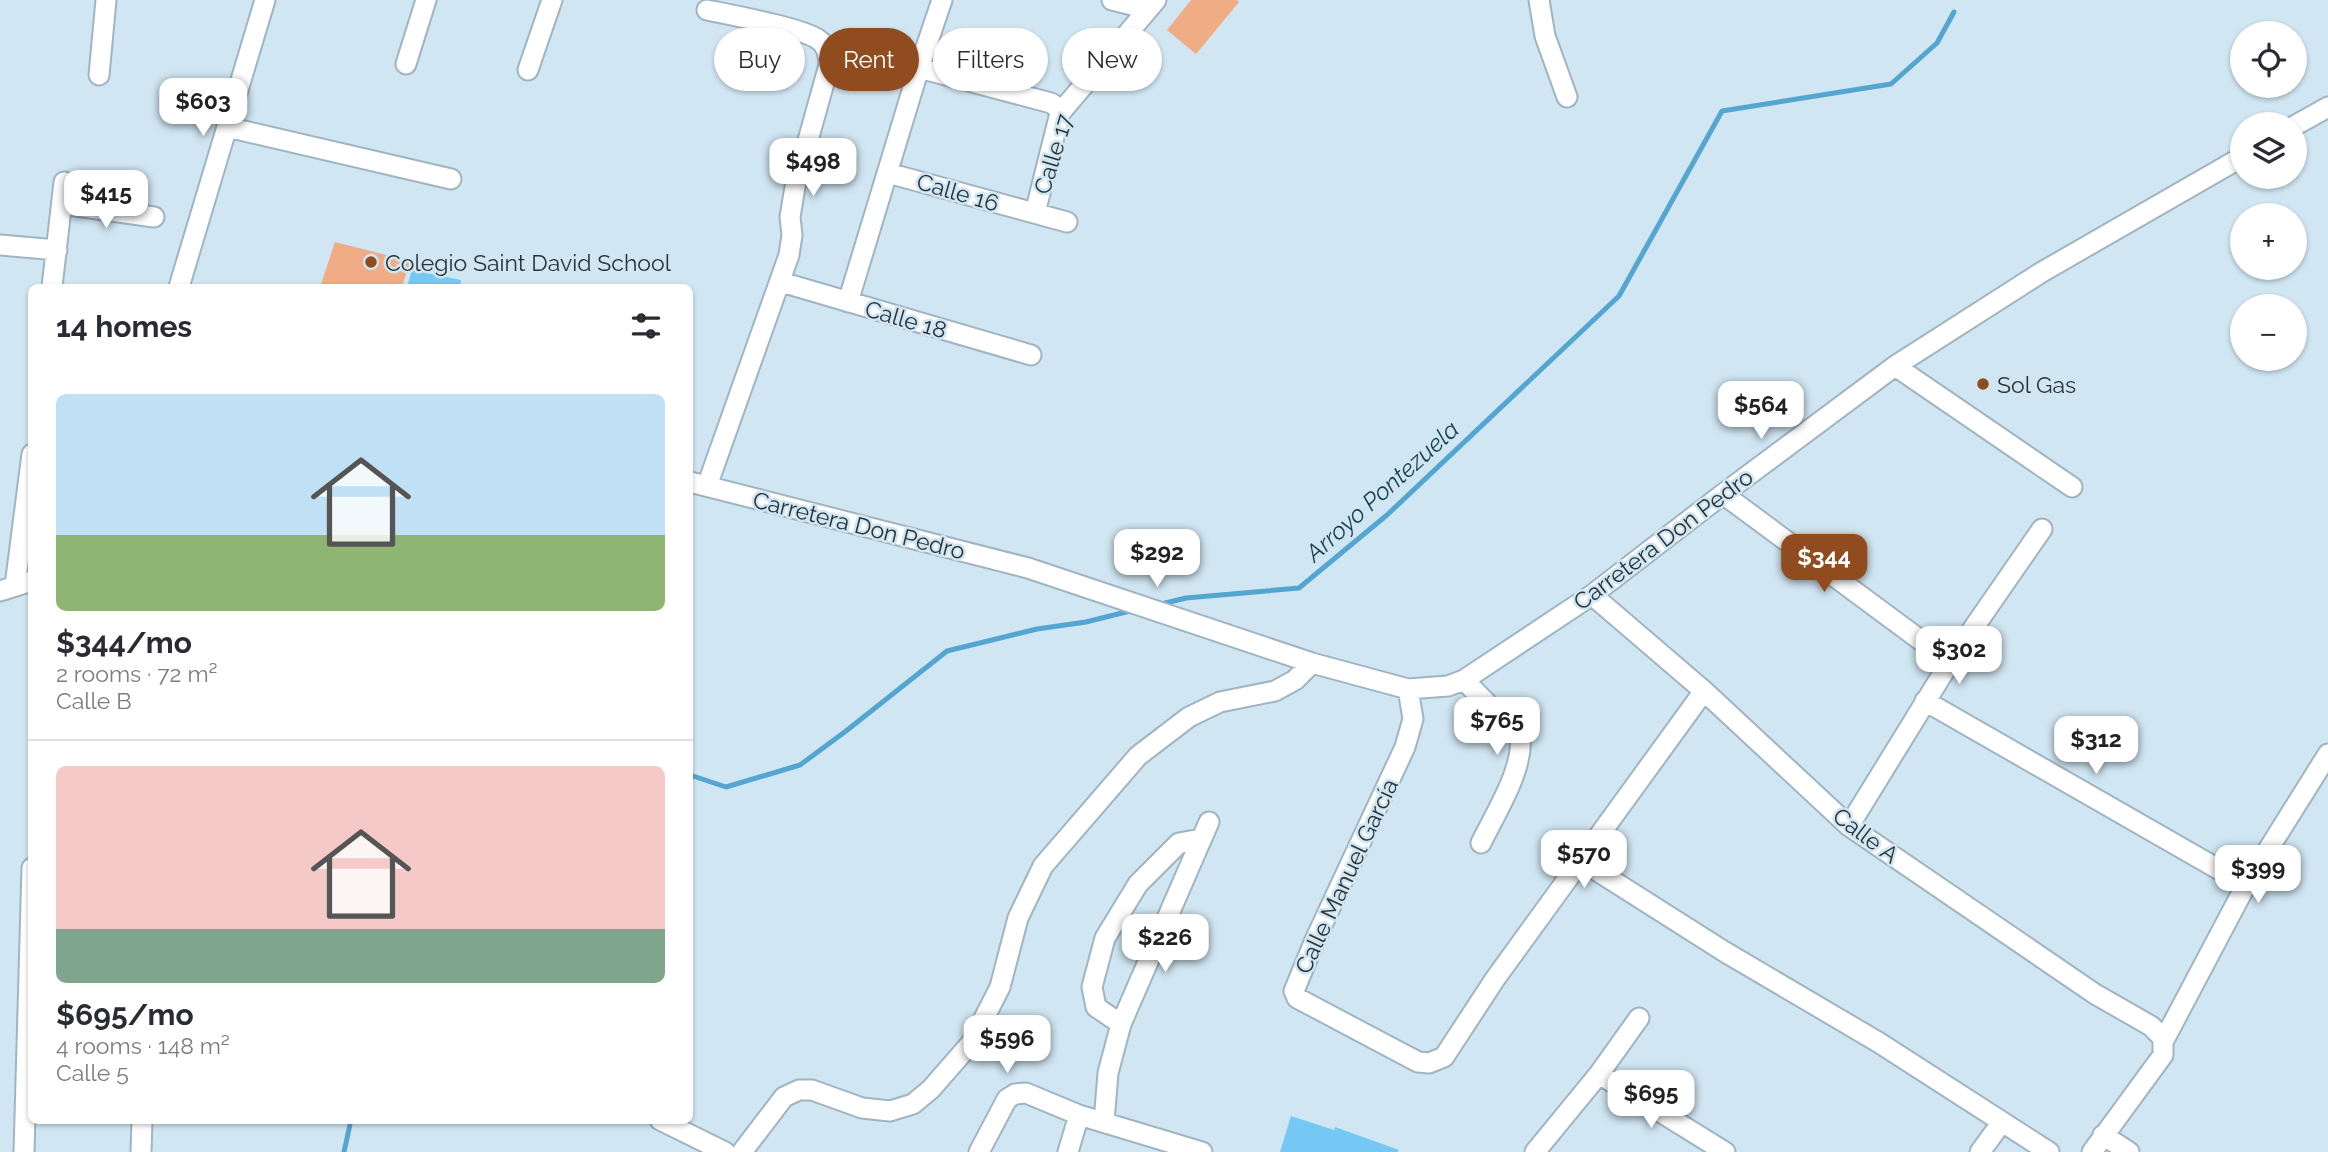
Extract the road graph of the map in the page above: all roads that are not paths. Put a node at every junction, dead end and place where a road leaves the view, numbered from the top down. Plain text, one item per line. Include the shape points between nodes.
1 (106, 0) edge
2 (265, 0) edge
3 (426, 0) edge
4 (552, 0) edge
5 (942, 0) edge
6 (1112, 0) edge
7 (1539, 0) edge
8 (1152, 4) edge
9 (707, 10) dead end
10 (406, 64) dead end
11 (919, 68) joint
12 (528, 69) dead end
13 (99, 75) dead end
14 (912, 91) edge
15 (1567, 97) dead end
16 (2328, 107) edge
17 (1060, 113) junction
18 (2307, 119) edge
19 (227, 127) junction
20 (2230, 164) edge
21 (888, 173) junction
22 (450, 179) dead end
23 (64, 182) dead end
24 (62, 204) junction
25 (1035, 213) junction
26 (154, 217) dead end
27 (1067, 222) dead end
28 (0, 245) edge
29 (57, 250) junction
30 (781, 282) junction
31 (52, 284) edge
32 (180, 284) edge
33 (848, 302) junction
34 (1031, 355) dead end
35 (1895, 366) junction
36 (698, 484) edge
37 (28, 487) edge
38 (2072, 487) dead end
39 (1723, 494) junction
40 (2042, 529) dead end
41 (16, 586) edge
42 (1592, 595) junction
43 (1950, 662) junction
44 (1312, 663) junction
45 (1464, 680) junction
46 (1408, 690) junction
47 (1704, 691) junction
48 (1925, 701) junction
49 (2328, 754) edge
50 (1849, 826) junction
51 (1481, 843) dead end
52 (1580, 860) junction
53 (2246, 886) junction
54 (28, 1010) edge
55 (1639, 1018) dead end
56 (1121, 1024) junction
57 (2163, 1042) junction
58 (1599, 1074) junction
59 (1079, 1115) junction
60 (1104, 1122) junction
61 (2002, 1122) junction
62 (142, 1124) edge
63 (668, 1124) edge
64 (2104, 1135) junction
65 (24, 1152) edge
66 (141, 1152) edge
67 (725, 1152) edge
68 (742, 1152) edge
69 (979, 1152) edge
70 (1068, 1152) edge
71 (1202, 1152) edge
72 (1535, 1152) edge
73 (1725, 1152) edge
74 (1980, 1152) edge
75 (2049, 1152) edge
76 (2092, 1152) edge
77 (2129, 1152) edge

1 - 13 street
2 - 19 street
3 - 10 street
4 - 12 street
5 - 11 street
6 - 8 street
7 - 15 street via 1545,36
8 - 17 street, Calle 17
9 - 30 street via 810,36 827,50 829,71 795,187 792,235
11 - 17 street via 1051,103
14 - 21 street
16 - 18 street
17 - 25 street, Calle 17
19 - 22 street
19 - 32 street
20 - 35 street, Carretera Don Pedro via 2042,272
21 - 25 street, Calle 16
21 - 33 street
23 - 24 street
24 - 26 street
24 - 29 street
25 - 27 street, Calle 16
28 - 29 street
29 - 31 street
30 - 33 street, Calle 18
30 - 36 street
33 - 34 street, Calle 18
35 - 38 street
35 - 39 street, Carretera Don Pedro
36 - 44 street, Carretera Don Pedro via 1028,568
37 - 41 street
39 - 42 street, Carretera Don Pedro
39 - 43 street
40 - 43 street
42 - 45 street, Carretera Don Pedro
42 - 47 street, Calle A
43 - 48 street
44 - 46 street, Carretera Don Pedro
44 - 68 street via 1275,691 1220,702 1189,717 1138,756 1043,866 1018,918 1000,987 972,1042 914,1104 890,1111 862,1108 812,1090 799,1090 784,1097
45 - 46 street, Carretera Don Pedro
45 - 51 street via 1520,737 1521,749 1510,783
46 - 52 street, Calle Manuel García via 1413,719 1405,747 1315,940 1294,992 1297,998 1418,1062 1438,1061
47 - 50 street, Calle A
47 - 52 street, Calle Manuel García
48 - 50 street
48 - 53 street
49 - 53 street
50 - 57 street, Calle A via 2095,994 2151,1026
52 - 61 street
53 - 57 street
54 - 65 street
55 - 58 street
56 - 56 street via 1205,830 1179,843 1138,884 1105,938 1092,987 1096,1007
56 - 60 street via 1108,1073
57 - 64 street via 2163,1055
58 - 72 street
58 - 73 street
59 - 60 street
59 - 69 street via 1026,1093 1015,1094 1007,1099
59 - 70 street
60 - 71 street
61 - 74 street
61 - 75 street
62 - 66 street
63 - 67 street
64 - 76 street
64 - 77 street

